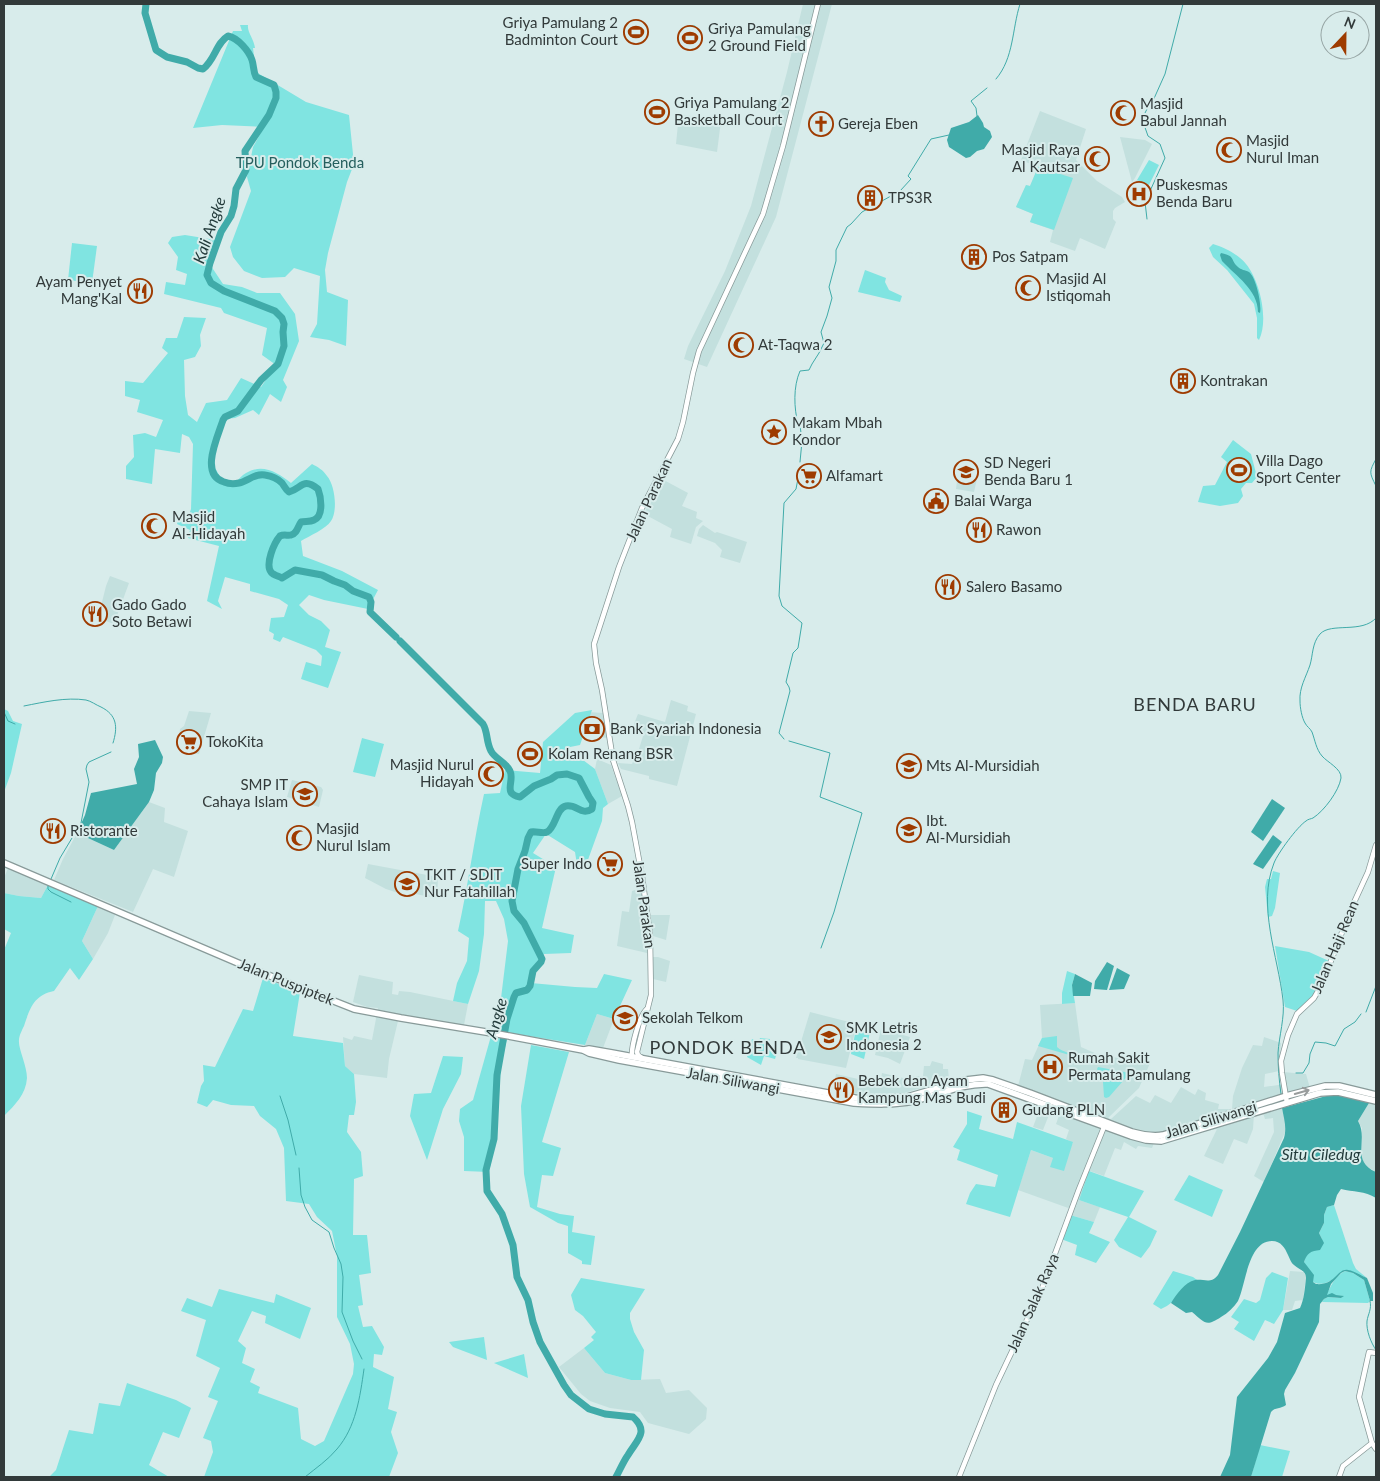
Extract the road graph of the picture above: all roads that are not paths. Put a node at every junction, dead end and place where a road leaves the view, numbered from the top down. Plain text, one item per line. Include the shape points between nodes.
1 (818, 4) edge
2 (1376, 845) edge
3 (4, 863) edge
4 (647, 1010) junction
5 (633, 1060) junction
6 (652, 1061) junction
7 (1029, 1095) junction
8 (1376, 1095) edge
9 (1287, 1100) junction
10 (1376, 1100) edge
11 (1104, 1127) junction
12 (1131, 1134) junction
13 (1376, 1353) edge
14 (1372, 1444) junction
15 (1376, 1449) edge
16 (958, 1477) edge
17 (1338, 1477) edge

1 - 4 street, Jalan Parakan via 763,214 699,351 678,439 642,508 594,640 613,760 632,822 650,934 652,991
2 - 9 street, Jalan Haji Rean via 1322,984 1314,998 1297,1014 1288,1035 1281,1061
3 - 5 main road, Jalan Puspiptek via 350,1007
4 - 5 street, Jalan Parakan via 643,1012 636,1033
4 - 6 street, Jalan Parakan via 637,1052 639,1057
5 - 6 main road, Jalan Siliwangi
5 - 7 main road, Jalan Siliwangi via 854,1103 912,1102 978,1084
6 - 7 main road, Jalan Siliwangi via 855,1098 907,1097 976,1078 993,1080
7 - 11 main road, Jalan Siliwangi
7 - 12 main road, Jalan Siliwangi
9 -> 8 main road, Jalan Siliwangi via 1315,1088 1333,1085
9 - 10 main road, Jalan Siliwangi via 1338,1092
9 - 12 main road, Jalan Siliwangi via 1163,1135
11 - 12 main road, Jalan Siliwangi
11 - 16 street, Jalan Salak Raya via 1043,1286 996,1385
13 - 14 street via 1370,1352 1359,1397
14 - 15 street
14 - 17 street via 1343,1466

